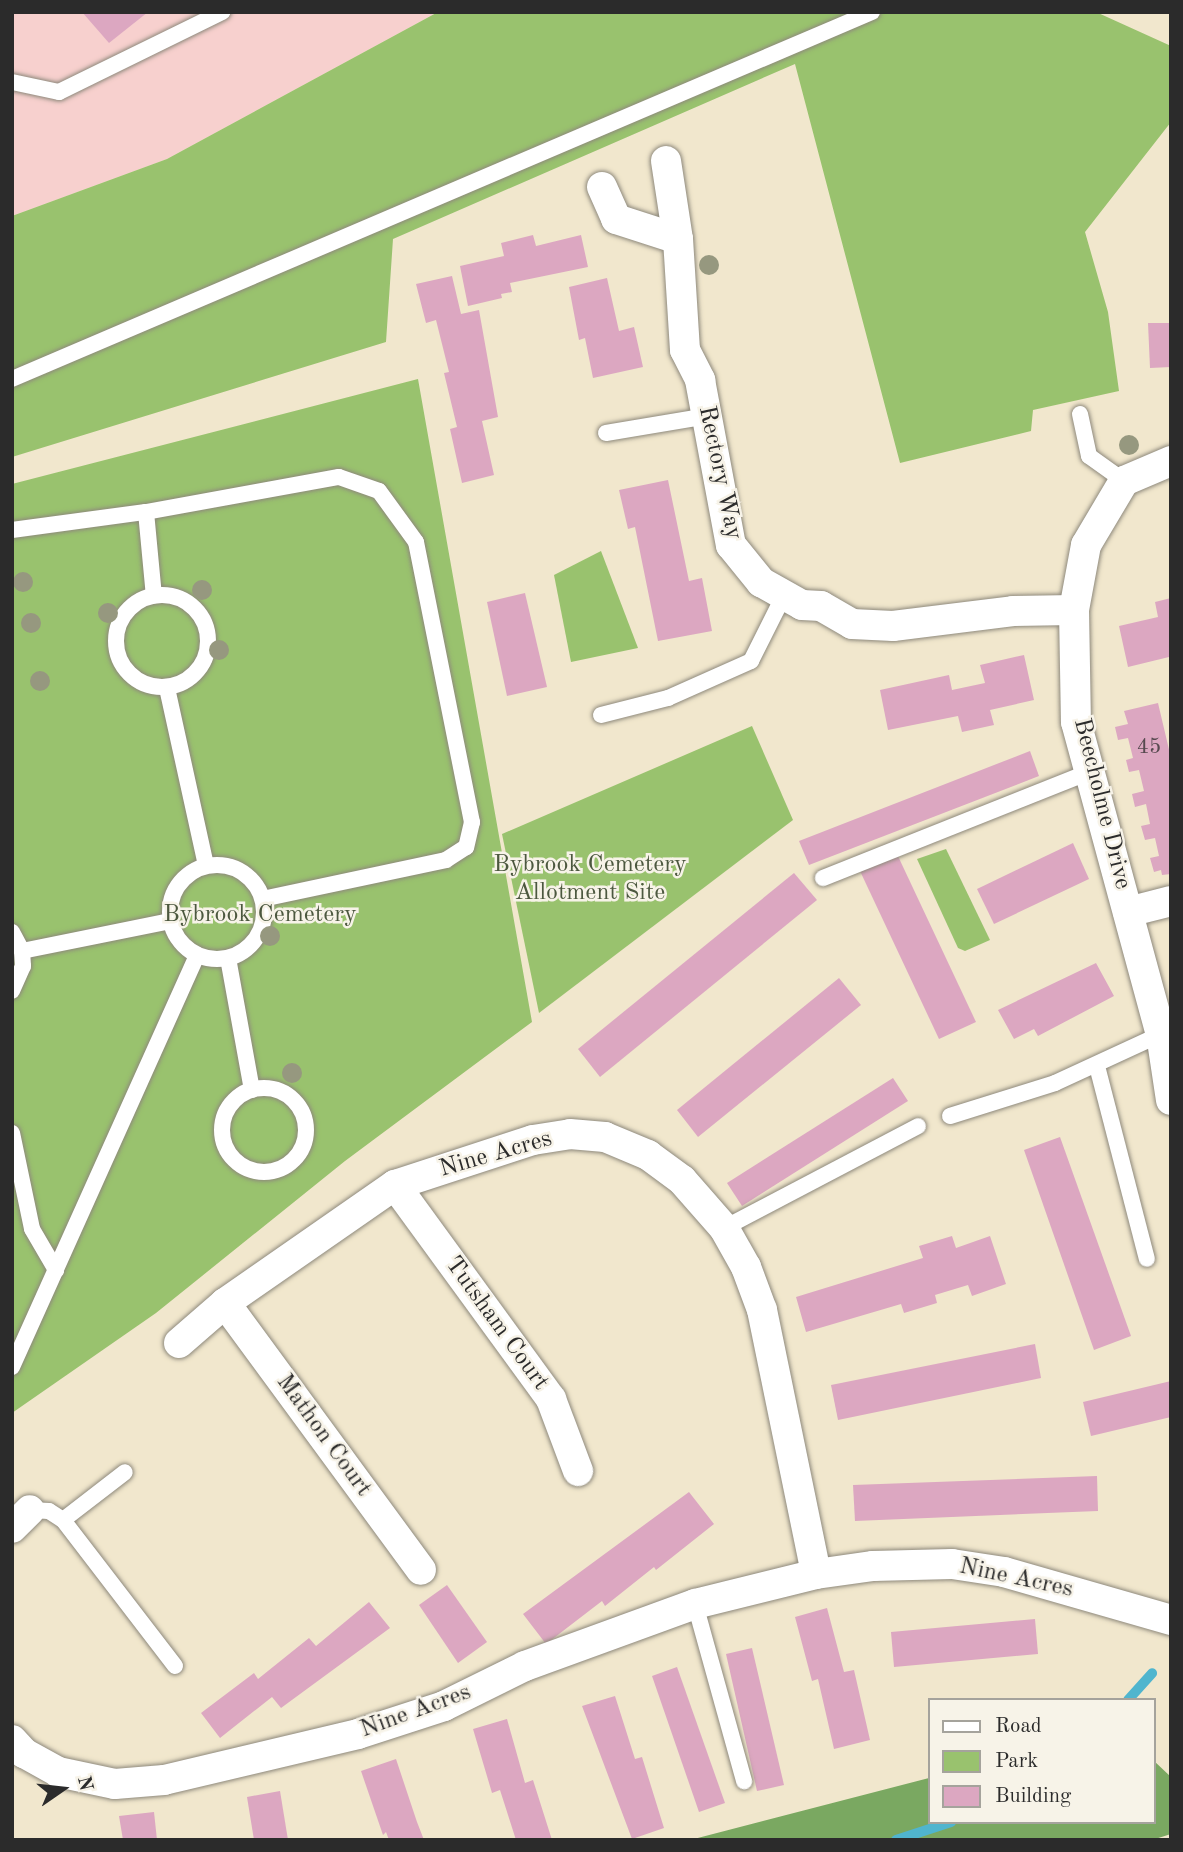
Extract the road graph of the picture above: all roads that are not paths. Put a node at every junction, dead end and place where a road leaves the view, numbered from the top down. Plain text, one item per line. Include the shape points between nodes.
1 (222, 12) edge
2 (872, 12) edge
3 (12, 82) edge
4 (666, 161) dead end
5 (602, 187) dead end
6 (678, 239) junction
7 (12, 379) edge
8 (1080, 414) dead end
9 (708, 416) junction
10 (606, 433) dead end
11 (1171, 461) edge
12 (1124, 481) junction
13 (146, 512) junction
14 (12, 530) edge
15 (784, 595) junction
16 (154, 596) junction
17 (1074, 610) junction
18 (167, 688) junction
19 (601, 715) dead end
20 (1089, 772) junction
21 (206, 866) junction
22 (823, 878) dead end
23 (262, 899) junction
24 (1171, 901) edge
25 (1128, 912) junction
26 (170, 921) junction
27 (12, 932) edge
28 (22, 951) junction
29 (197, 955) junction
30 (228, 958) junction
31 (12, 991) edge
32 (1161, 1034) junction
33 (1097, 1066) junction
34 (252, 1090) junction
35 (1171, 1100) edge
36 (950, 1116) dead end
37 (918, 1126) dead end
38 (12, 1133) edge
39 (396, 1185) junction
40 (724, 1228) junction
41 (1147, 1259) dead end
42 (57, 1269) junction
43 (225, 1303) junction
44 (179, 1343) dead end
45 (12, 1367) edge
46 (578, 1471) dead end
47 (125, 1472) dead end
48 (21, 1519) edge
49 (64, 1520) junction
50 (421, 1570) dead end
51 (816, 1574) junction
52 (695, 1604) junction
53 (1171, 1620) edge
54 (176, 1666) dead end
55 (12, 1740) edge
56 (744, 1781) dead end

1 - 3 lane via 58,92
2 - 7 lane
4 - 6 street, Rectory Way
5 - 6 street via 616,219
6 - 9 street, Rectory Way via 685,350 700,380
8 - 12 lane via 1089,456
9 - 10 lane
9 - 15 street, Rectory Way via 731,545 761,582
11 - 12 street
12 - 17 street, Beecholme Drive via 1086,545
13 - 14 lane
13 - 16 lane
13 - 23 lane via 339,477 379,491 416,542 472,822 466,848 446,860
15 - 17 street, Rectory Way via 802,605 821,606 852,624 893,626 1013,611
15 - 19 lane via 751,662 668,698
16 - 18 lane via 127,611 115,640 125,670 151,687
16 - 18 lane via 168,596 195,609 208,635 202,664 193,676
17 - 20 street, Beecholme Drive via 1076,722
18 - 21 lane
20 - 22 lane
20 - 25 street, Beecholme Drive
21 - 23 lane via 221,864 247,875
21 - 26 lane via 182,880 174,892
23 - 30 lane via 265,914 254,943
24 - 25 street
25 - 32 street, Beecholme Drive
26 - 28 lane
26 - 29 lane via 185,947
27 - 28 lane
28 - 31 lane via 22,973
29 - 30 lane
29 - 42 lane
30 - 34 lane
32 - 33 lane
32 - 35 street, Beecholme Drive
33 - 36 lane
33 - 41 lane
34 - 34 lane via 278,1090 299,1107 305,1119 303,1146 297,1157 274,1171 246,1168 226,1148 223,1119 229,1106
37 - 40 lane
38 - 42 lane via 32,1229
39 - 40 street, Nine Acres via 533,1140 570,1134 605,1137 648,1155 682,1180
39 - 43 street, Nine Acres
39 - 46 street, Tutsham Court via 551,1399
40 - 51 street, Nine Acres via 746,1267 762,1310
42 - 45 lane
43 - 44 street, Nine Acres
43 - 50 street, Mathon Court
47 - 49 lane
48 - 49 lane via 49,1511
49 - 54 lane
51 - 52 street, Nine Acres
51 - 53 street, Nine Acres via 873,1566 952,1564 1017,1576
52 - 55 street, Nine Acres via 525,1666 444,1706 358,1734 164,1780 115,1784 58,1772 24,1754
52 - 56 lane

